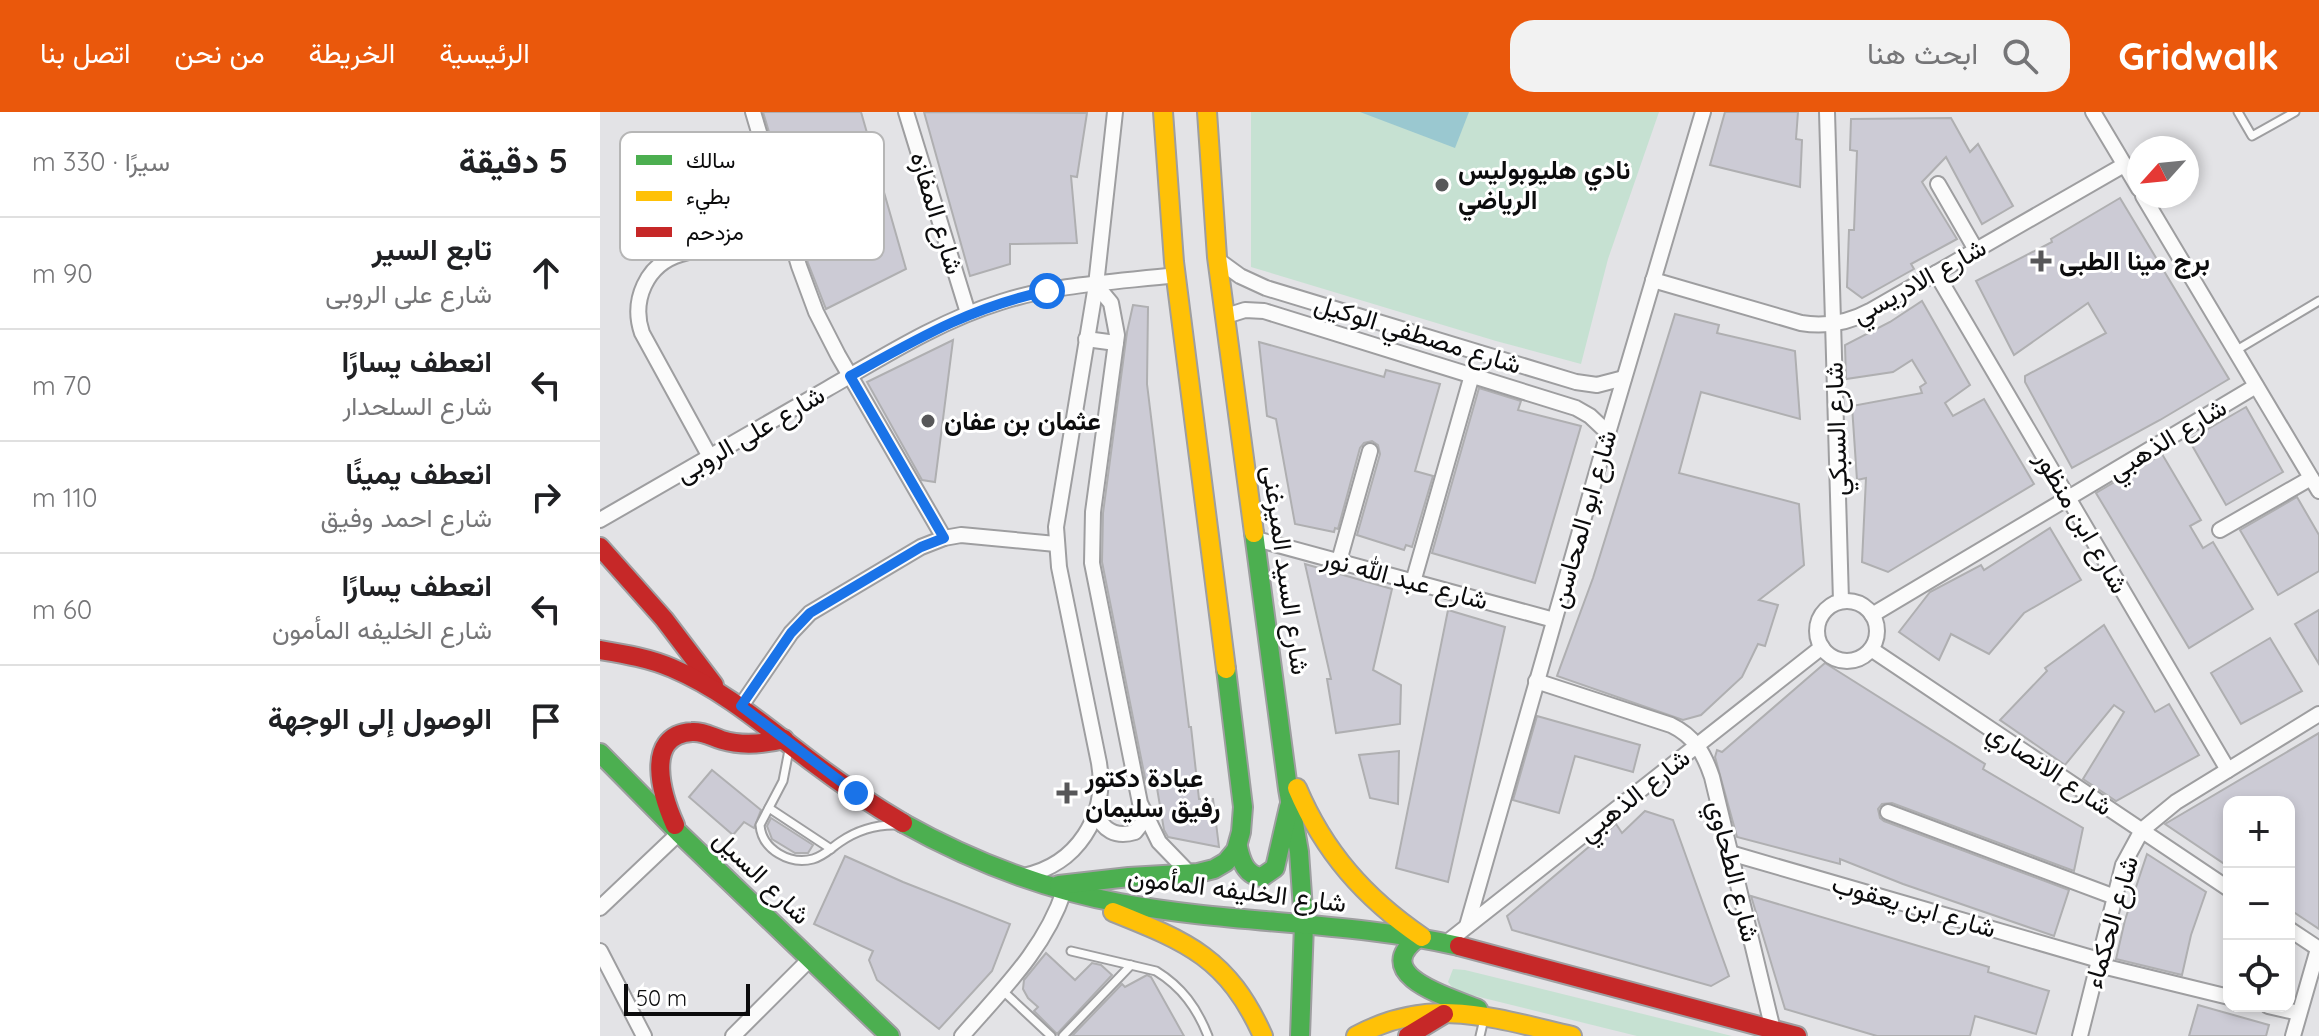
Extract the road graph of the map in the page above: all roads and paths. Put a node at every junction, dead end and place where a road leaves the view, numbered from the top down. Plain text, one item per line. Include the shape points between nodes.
1 (753, 112) edge
2 (906, 112) edge
3 (1163, 112) edge
4 (1207, 112) edge
5 (1703, 112) edge
6 (1827, 112) edge
7 (2093, 112) edge
8 (2238, 112) edge
9 (2295, 112) edge
10 (1111, 115) edge
11 (759, 132) edge
12 (2124, 165) junction
13 (2127, 170) edge
14 (1938, 184) dead end
15 (2150, 208) edge
16 (1976, 250) junction
17 (669, 260) edge
18 (798, 260) edge
19 (1218, 260) junction
20 (1936, 273) junction
21 (1176, 275) junction
22 (1653, 280) junction
23 (1096, 285) junction
24 (2319, 301) edge
25 (968, 313) junction
26 (1226, 316) junction
27 (1834, 324) junction
28 (1086, 339) junction
29 (1116, 343) junction
30 (2235, 351) junction
31 (1472, 375) junction
32 (850, 376) junction
33 (1624, 378) junction
34 (2256, 386) junction
35 (1608, 433) junction
36 (1370, 451) dead end
37 (710, 457) junction
38 (2311, 478) junction
39 (2319, 491) edge
40 (2068, 498) junction
41 (600, 520) edge
42 (2220, 530) dead end
43 (944, 538) junction
44 (1256, 539) junction
45 (1056, 544) junction
46 (600, 547) edge
47 (1339, 561) junction
48 (1413, 582) junction
49 (1841, 601) junction
50 (1872, 615) junction
51 (1554, 620) junction
52 (1822, 647) junction
53 (1871, 649) junction
54 (600, 650) edge
55 (1536, 681) junction
56 (718, 689) junction
57 (741, 706) junction
58 (2319, 714) edge
59 (787, 742) junction
60 (1698, 745) junction
61 (1285, 750) junction
62 (600, 753) edge
63 (2228, 770) junction
64 (1290, 803) junction
65 (769, 808) junction
66 (1096, 812) junction
67 (1888, 812) dead end
68 (1146, 818) junction
69 (909, 826) junction
70 (2142, 830) junction
71 (679, 833) junction
72 (1238, 847) junction
73 (831, 849) junction
74 (1730, 853) junction
75 (1190, 875) junction
76 (1019, 877) junction
77 (2223, 885) edge
78 (1064, 891) junction
79 (2115, 897) junction
80 (600, 908) edge
81 (1304, 924) junction
82 (1467, 926) junction
83 (2295, 933) edge
84 (1422, 939) junction
85 (1446, 943) junction
86 (2319, 949) edge
87 (600, 951) edge
88 (1071, 951) dead end
89 (810, 959) junction
90 (2098, 962) junction
91 (1131, 965) junction
92 (1002, 990) junction
93 (2223, 995) edge
94 (2295, 1012) edge
95 (1446, 1013) junction
96 (2299, 1013) junction
97 (1490, 1018) junction
98 (1773, 1030) junction
99 (644, 1036) edge
100 (733, 1036) edge
101 (890, 1036) edge
102 (962, 1036) edge
103 (1051, 1036) edge
104 (1063, 1036) edge
105 (1208, 1036) edge
106 (1263, 1036) edge
107 (1300, 1036) edge
108 (1356, 1036) edge
109 (1408, 1036) edge
110 (1480, 1036) edge
111 (1572, 1036) edge
112 (1797, 1036) edge
113 (2080, 1036) edge
114 (2293, 1036) edge

1 - 11 street
2 - 25 street, شارع المفازه
3 - 21 main road
4 - 19 main road, شارع السيد الميرغنى
5 - 22 street, شارع ابو المحاسن
6 - 27 street, شارع السبكي
7 - 12 street
8 - 9 lane via 2252,136
10 - 23 street
12 - 13 street
12 - 16 street, شارع الادريسي
14 - 16 street
15 - 30 street
16 - 20 street, شارع الادريسي
17 - 37 street via 643,288 638,311 642,333
18 - 32 street via 816,312
19 - 26 main road, شارع السيد الميرغنى
19 - 33 street, شارع مصطفي الوكيل via 1266,288 1576,382 1597,385
20 - 27 street, شارع الادريسي via 1862,316
20 - 40 street, شارع ابن منظور
21 - 23 street, شارع على الروبى
21 - 72 main road via 1243,807
22 - 27 street, شارع الادريسي via 1801,323
22 - 33 street, شارع ابو المحاسن
23 - 25 street, شارع على الروبى via 1022,296
23 - 28 street
23 - 29 street via 1115,314
24 - 30 lane
25 - 32 street, شارع على الروبى
26 - 31 street, شارع مصطفي الوكيل via 1264,311
26 - 44 main road, شارع السيد الميرغنى
27 - 49 street, شارع السبكي
28 - 29 street
28 - 45 street
29 - 68 street via 1092,553
30 - 34 street
31 - 35 street, شارع مصطفي الوكيل via 1576,408
31 - 48 street
32 - 37 street, شارع على الروبى
32 - 43 street
33 - 35 street, شارع ابو المحاسن
34 - 38 street
34 - 40 street, شارع الذهبي
35 - 51 street, شارع ابو المحاسن
36 - 47 street
37 - 41 street, شارع على الروبى
38 - 39 street
38 - 42 street
40 - 50 street, شارع الذهبي
40 - 63 street, شارع ابن منظور
43 - 45 street
43 - 57 street via 810,613
44 - 47 street, شارع عبد الله نور
44 - 61 main road, شارع السيد الميرغنى
45 - 66 street via 1099,763
46 - 56 main road, شارع الخليفه المأمون
47 - 48 street, شارع عبد الله نور
48 - 51 street, شارع عبد الله نور
49 - 50 street via 1862,605
49 - 52 street via 1821,615 1817,631
50 - 53 street via 1876,635
51 - 55 street, شارع ابو المحاسن
52 - 53 street via 1842,660
52 - 60 street, شارع الذهبي
53 - 70 street, شارع الانصاري
54 - 56 main road, شارع الخليفه المأمون via 666,665
55 - 60 street via 1671,725
55 - 82 street, شارع ابو المحاسن
56 - 57 main road, شارع الخليفه المأمون
57 - 59 main road, شارع الخليفه المأمون
58 - 63 street, شارع الحكماء
59 - 65 lane via 785,774
59 - 69 main road, شارع الخليفه المأمون
59 - 71 main road via 742,744 697,732 670,741 659,767 667,808
60 - 74 street, شارع الطحاوي via 1712,777
60 - 82 street, شارع الذهبي
61 - 64 main road, شارع السيد الميرغنى
61 - 84 main road via 1305,807 1336,859 1386,912
62 - 71 main road, شارع السيل
63 - 70 street, شارع الحكماء via 2163,810
64 - 72 main road via 1272,873 1259,878 1250,874
64 - 81 main road, شارع السيد الميرغنى
65 - 73 lane
65 - 73 lane via 761,831 775,852 801,861
66 - 68 street via 1105,828 1117,834 1135,832
66 - 76 street via 1085,836 1067,855 1045,870
67 - 79 street
68 - 75 street
69 - 73 lane via 868,829
69 - 76 main road, شارع الخليفه المأمون
70 - 77 street, شارع الانصاري
70 - 79 street, شارع الحكماء via 2128,852
71 - 80 street
71 - 89 main road, شارع السيل
72 - 75 main road via 1218,868
74 - 90 street, شارع ابن يعقوب
74 - 98 street, شارع الطحاوي
75 - 78 main road via 1133,877
76 - 78 main road, شارع الخليفه المأمون
78 - 81 main road, شارع الخليفه المأمون via 1155,909
78 - 92 street via 1045,936
78 - 106 main road via 1198,952 1238,991
79 - 90 street, شارع الحكماء
81 - 84 main road, شارع الخليفه المأمون
81 - 107 main road, شارع السيد الميرغنى
82 - 85 street, شارع الذهبي
83 - 86 street
84 - 85 main road, شارع الخليفه المأمون
84 - 97 main road via 1408,947 1404,959 1413,982
85 - 98 main road, شارع الخليفه المأمون
86 - 96 street
87 - 99 street
88 - 91 lane
89 - 100 street
89 - 101 main road, شارع السيل
90 - 93 street, شارع ابن يعقوب
90 - 113 street, شارع الحكماء
91 - 104 lane
91 - 105 lane via 1156,971 1176,986 1197,1011
92 - 102 street
92 - 103 lane
94 - 96 street
95 - 97 main road
95 - 108 main road via 1394,1017
95 - 109 main road
96 - 114 street
97 - 110 lane
97 - 111 main road
98 - 112 main road, شارع الخليفه المأمون

